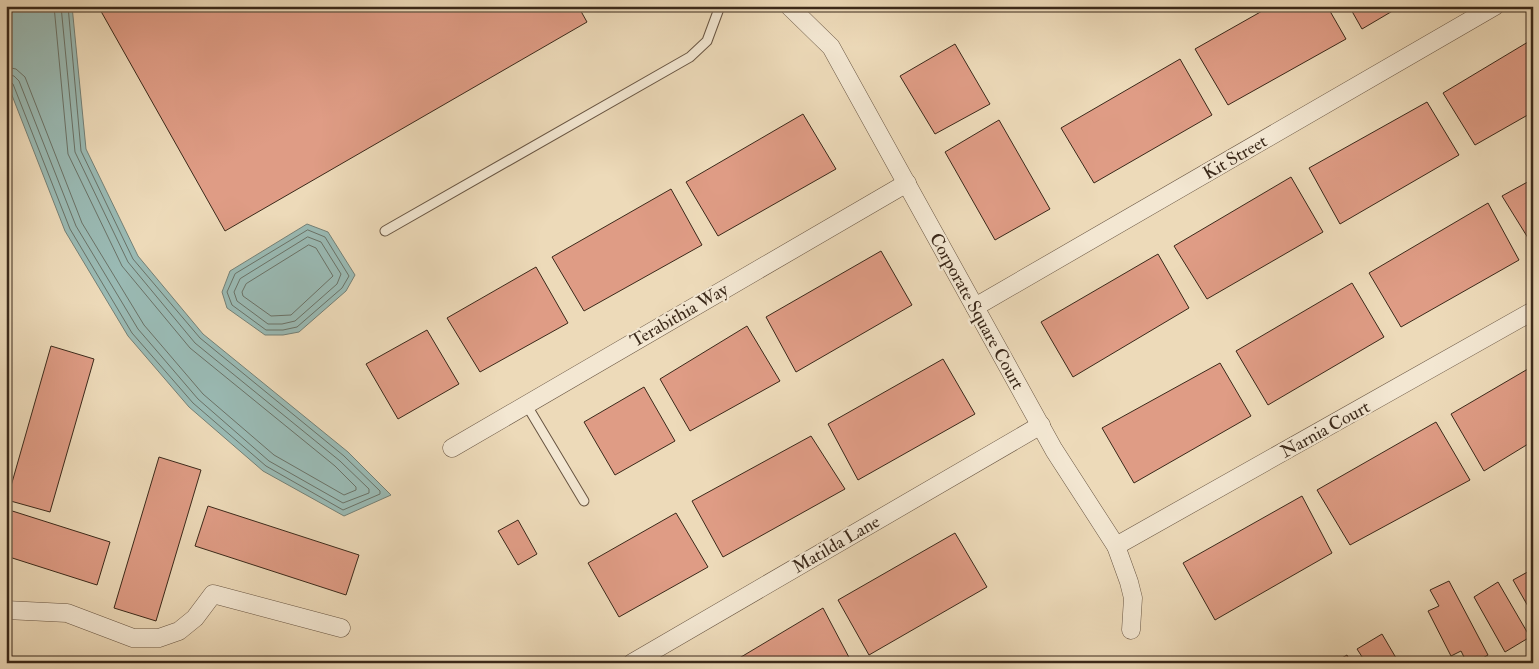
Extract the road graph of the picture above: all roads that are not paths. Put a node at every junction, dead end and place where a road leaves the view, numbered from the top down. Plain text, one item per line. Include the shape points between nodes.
1 (720, 6) edge
2 (789, 6) edge
3 (1495, 6) edge
4 (906, 183) junction
5 (385, 231) dead end
6 (975, 307) junction
7 (1533, 311) edge
8 (526, 404) junction
9 (1040, 425) junction
10 (452, 448) dead end
11 (584, 501) dead end
12 (1116, 546) junction
13 (6, 610) edge
14 (341, 628) dead end
15 (1131, 630) dead end
16 (632, 663) edge

1 - 5 lane via 707,41 690,56
2 - 4 street, Corporate Square Court via 830,46
3 - 6 street, Kit Street
4 - 6 street, Corporate Square Court
4 - 8 street, Terabithia Way
6 - 9 street, Corporate Square Court
7 - 12 street, Narnia Court
8 - 10 street, Terabithia Way
8 - 11 lane
9 - 12 street, Corporate Square Court
9 - 16 street, Matilda Lane
12 - 15 street, Corporate Square Court via 1131,590
13 - 14 street via 66,613 133,638 159,638 179,631 195,618 213,594

